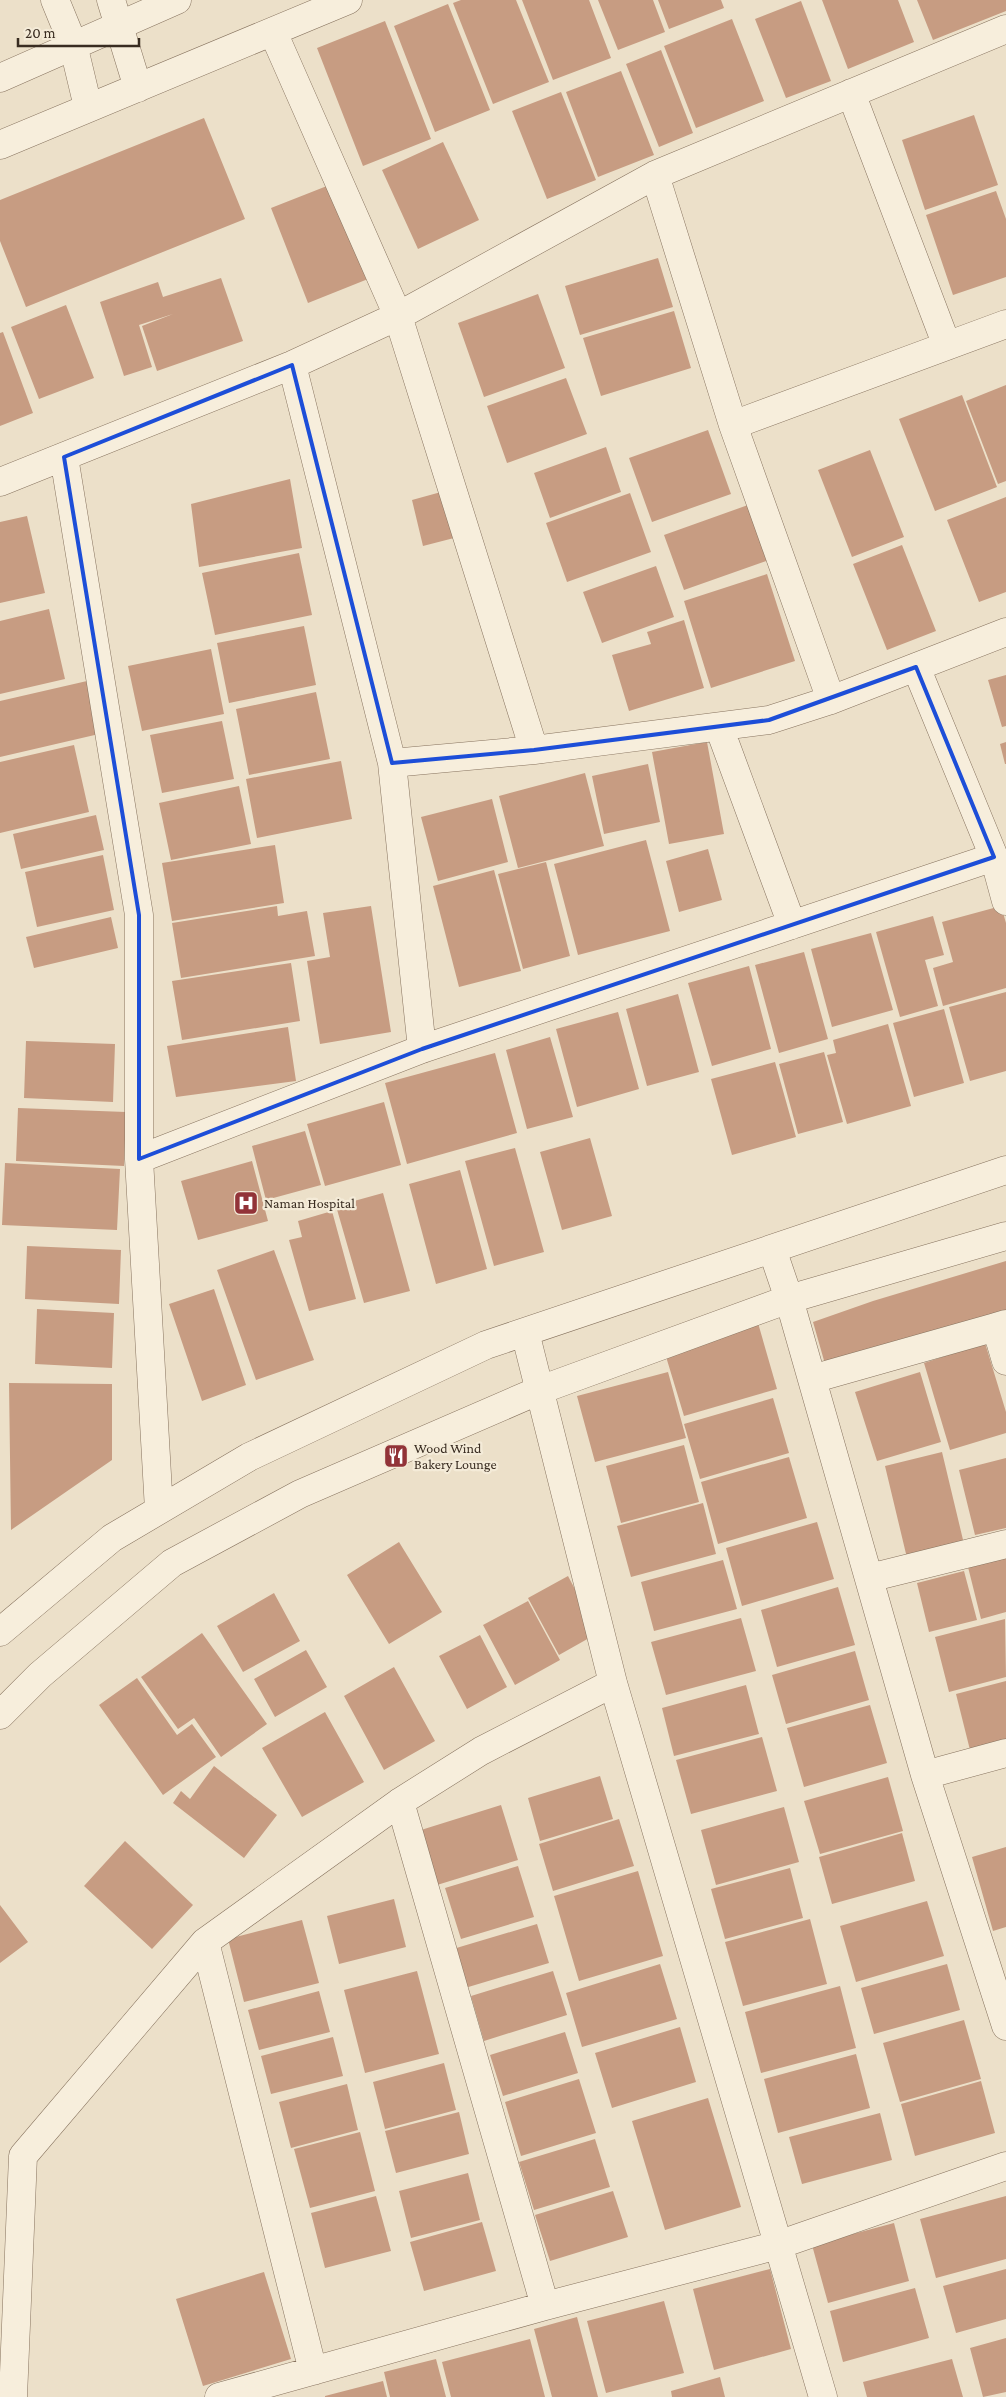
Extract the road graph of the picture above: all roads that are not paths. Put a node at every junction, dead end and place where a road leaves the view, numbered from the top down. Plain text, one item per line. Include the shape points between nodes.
1 (55, 0) edge
2 (177, 0) edge
3 (348, 0) edge
4 (115, 12) edge
5 (1006, 29) edge
6 (273, 32) junction
7 (73, 44) junction
8 (0, 78) edge
9 (138, 88) junction
10 (851, 93) junction
11 (88, 107) junction
12 (0, 145) edge
13 (655, 175) junction
14 (398, 316) junction
15 (1006, 324) edge
16 (947, 346) junction
17 (292, 365) junction
18 (733, 425) junction
19 (64, 457) junction
20 (0, 482) edge
21 (1006, 632) edge
22 (916, 667) junction
23 (831, 700) junction
24 (719, 727) junction
25 (534, 750) junction
26 (392, 763) junction
27 (994, 858) junction
28 (1006, 901) edge
29 (792, 925) junction
30 (422, 1049) junction
31 (139, 1158) junction
32 (1006, 1170) edge
33 (1006, 1236) edge
34 (772, 1249) junction
35 (789, 1299) junction
36 (1001, 1326) edge
37 (525, 1332) junction
38 (1006, 1361) edge
39 (812, 1379) junction
40 (540, 1390) junction
41 (160, 1510) junction
42 (1006, 1544) edge
43 (868, 1578) junction
44 (0, 1632) edge
45 (613, 1683) junction
46 (0, 1715) edge
47 (1006, 1753) edge
48 (925, 1775) junction
49 (400, 1802) junction
50 (206, 1942) junction
51 (1006, 2026) edge
52 (1006, 2166) edge
53 (778, 2245) junction
54 (545, 2306) junction
55 (313, 2371) junction
56 (13, 2397) edge
57 (219, 2397) edge
58 (823, 2397) edge

1 - 7 street
2 - 4 street
3 - 6 street
4 - 7 street
4 - 9 street
5 - 10 street
6 - 9 street
6 - 14 street
7 - 8 street
7 - 11 street
9 - 11 street
10 - 13 street
10 - 16 street
11 - 12 street
13 - 14 street
13 - 18 street
14 - 17 street
14 - 25 street
15 - 16 street
16 - 18 street
17 - 19 street
17 - 26 street
18 - 23 street
19 - 20 street
19 - 31 street via 139,915
21 - 22 street
22 - 23 street
22 - 27 street
23 - 24 street via 769,720
24 - 25 street
24 - 29 street
25 - 26 street
26 - 30 street
27 - 28 street
27 - 29 street
29 - 30 street
30 - 31 street
31 - 41 street
32 - 34 street
33 - 35 street
34 - 35 street
34 - 37 street
35 - 39 street
35 - 40 street
36 - 38 street
36 - 39 street
37 - 40 street
37 - 41 street via 486,1345 249,1456
39 - 43 street
40 - 45 street
40 - 46 street via 300,1494 172,1563 40,1675
41 - 44 street via 112,1538
42 - 43 street
43 - 48 street
45 - 49 street via 481,1751
45 - 53 street
47 - 48 street
48 - 51 street
49 - 50 street
49 - 54 street
50 - 55 street
50 - 56 street via 24,2156
52 - 53 street
53 - 54 street
53 - 58 street
54 - 55 street
55 - 57 street

